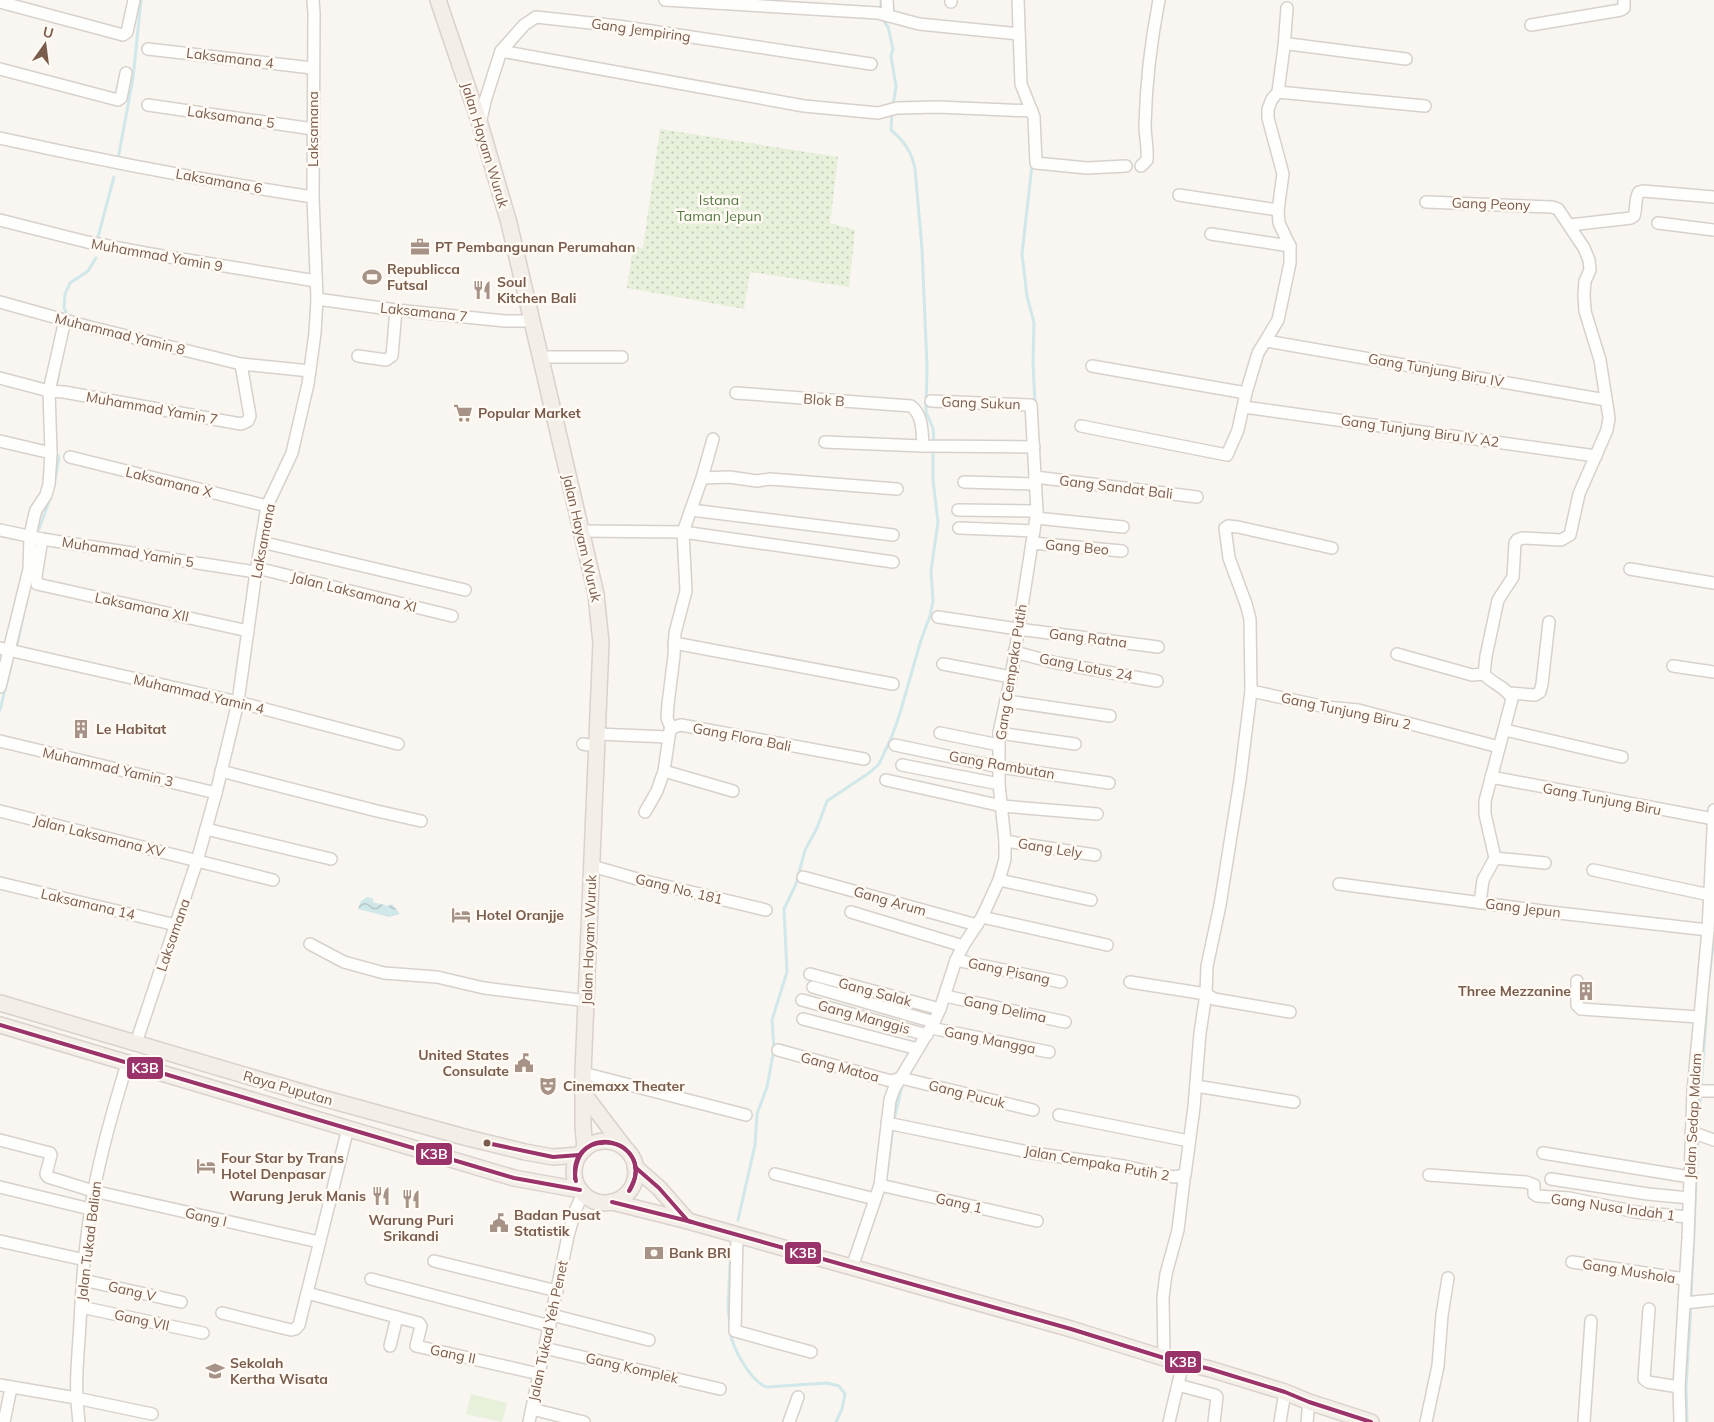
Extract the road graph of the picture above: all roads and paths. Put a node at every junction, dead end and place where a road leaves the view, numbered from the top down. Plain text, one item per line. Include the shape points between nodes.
1 (134, 0) edge
2 (312, 0) edge
3 (438, 0) edge
4 (665, 0) edge
5 (887, 0) edge
6 (1018, 0) edge
7 (1159, 0) edge
8 (1624, 0) edge
9 (0, 2) edge
10 (1287, 8) dead end
11 (884, 14) junction
12 (1531, 25) dead end
13 (1019, 34) junction
14 (1284, 46) junction
15 (148, 48) dead end
16 (501, 51) junction
17 (1406, 59) dead end
18 (871, 64) dead end
19 (312, 68) junction
20 (0, 69) edge
21 (126, 73) dead end
22 (1278, 92) junction
23 (148, 105) dead end
24 (1425, 106) dead end
25 (1032, 111) junction
26 (480, 124) junction
27 (314, 129) junction
28 (0, 138) edge
29 (1126, 166) dead end
30 (1141, 166) dead end
31 (1178, 195) dead end
32 (313, 197) junction
33 (1714, 197) edge
34 (1426, 202) dead end
35 (1278, 210) junction
36 (0, 220) edge
37 (1658, 223) dead end
38 (1570, 225) junction
39 (1714, 230) edge
40 (1211, 234) dead end
41 (1290, 246) junction
42 (316, 282) junction
43 (317, 299) junction
44 (0, 302) edge
45 (396, 310) junction
46 (65, 320) junction
47 (532, 321) junction
48 (1266, 341) junction
49 (358, 356) dead end
50 (541, 357) junction
51 (622, 357) dead end
52 (241, 364) junction
53 (1092, 366) dead end
54 (310, 371) junction
55 (0, 378) edge
56 (49, 391) junction
57 (736, 393) dead end
58 (1246, 393) junction
59 (1606, 400) junction
60 (931, 401) dead end
61 (1031, 405) joint
62 (1244, 406) junction
63 (1081, 426) dead end
64 (713, 439) dead end
65 (0, 441) edge
66 (825, 442) dead end
67 (930, 446) junction
68 (1034, 447) junction
69 (51, 454) junction
70 (1596, 456) junction
71 (70, 457) dead end
72 (702, 478) junction
73 (1035, 481) junction
74 (964, 482) dead end
75 (897, 489) dead end
76 (1197, 497) dead end
77 (267, 506) junction
78 (691, 510) junction
79 (958, 510) dead end
80 (1036, 515) junction
81 (1123, 527) dead end
82 (960, 528) dead end
83 (0, 530) edge
84 (581, 531) junction
85 (683, 532) junction
86 (893, 535) dead end
87 (30, 536) junction
88 (1033, 537) junction
89 (42, 539) junction
90 (261, 542) junction
91 (1332, 548) dead end
92 (1122, 551) dead end
93 (893, 562) dead end
94 (1630, 569) dead end
95 (256, 570) junction
96 (1714, 583) edge
97 (465, 590) dead end
98 (452, 616) dead end
99 (938, 616) dead end
100 (1548, 622) dead end
101 (1018, 629) junction
102 (248, 631) junction
103 (674, 642) junction
104 (1158, 647) dead end
105 (5, 649) edge
106 (1014, 652) junction
107 (1397, 654) dead end
108 (943, 664) dead end
109 (1674, 666) dead end
110 (1714, 672) edge
111 (1484, 674) junction
112 (1011, 677) junction
113 (1157, 680) dead end
114 (893, 684) dead end
115 (0, 686) edge
116 (1250, 690) junction
117 (1509, 693) junction
118 (1006, 701) junction
119 (238, 702) junction
120 (1110, 716) dead end
121 (1505, 730) junction
122 (669, 733) junction
123 (940, 733) dead end
124 (999, 739) junction
125 (0, 741) edge
126 (592, 741) junction
127 (398, 744) dead end
128 (1075, 744) dead end
129 (896, 745) dead end
130 (1499, 747) junction
131 (1622, 757) dead end
132 (864, 759) dead end
133 (902, 765) dead end
134 (999, 767) junction
135 (221, 771) junction
136 (664, 771) junction
137 (1491, 777) junction
138 (886, 780) dead end
139 (1109, 783) dead end
140 (999, 784) junction
141 (733, 791) dead end
142 (216, 793) junction
143 (1002, 806) junction
144 (1714, 810) edge
145 (0, 812) edge
146 (645, 812) dead end
147 (1096, 814) dead end
148 (1714, 819) edge
149 (421, 821) dead end
150 (206, 829) junction
151 (1005, 841) junction
152 (1095, 855) dead end
153 (1495, 858) junction
154 (331, 859) dead end
155 (198, 861) junction
156 (1545, 863) dead end
157 (592, 866) junction
158 (1593, 870) dead end
159 (803, 877) dead end
160 (273, 880) dead end
161 (999, 880) junction
162 (0, 883) edge
163 (1339, 884) dead end
164 (1091, 900) dead end
165 (1712, 902) edge
166 (1480, 903) junction
167 (766, 910) dead end
168 (851, 912) dead end
169 (979, 921) junction
170 (176, 925) junction
171 (1710, 937) edge
172 (310, 944) dead end
173 (963, 946) junction
174 (1107, 946) dead end
175 (956, 960) junction
176 (810, 974) dead end
177 (1708, 978) edge
178 (1577, 981) dead end
179 (1061, 982) dead end
180 (1130, 982) dead end
181 (813, 987) dead end
182 (1206, 994) junction
183 (945, 996) junction
184 (802, 1000) dead end
185 (587, 1001) junction
186 (0, 1003) edge
187 (940, 1009) junction
188 (1290, 1012) dead end
189 (43, 1016) junction
190 (1698, 1017) junction
191 (803, 1019) dead end
192 (1066, 1022) dead end
193 (0, 1025) edge
194 (931, 1028) junction
195 (37, 1036) junction
196 (136, 1043) junction
197 (918, 1049) junction
198 (778, 1050) dead end
199 (1049, 1052) dead end
200 (127, 1064) junction
201 (583, 1072) junction
202 (901, 1078) junction
203 (1196, 1086) junction
204 (1702, 1091) edge
205 (583, 1092) junction
206 (1294, 1102) dead end
207 (1033, 1110) dead end
208 (746, 1115) dead end
209 (1059, 1115) dead end
210 (887, 1123) junction
211 (348, 1128) junction
212 (1701, 1136) edge
213 (0, 1140) edge
214 (1190, 1141) junction
215 (625, 1148) junction
216 (582, 1152) junction
217 (1543, 1153) dead end
218 (635, 1167) junction
219 (775, 1174) dead end
220 (1428, 1175) dead end
221 (1183, 1176) junction
222 (1690, 1177) junction
223 (1551, 1179) dead end
224 (880, 1185) junction
225 (0, 1187) edge
226 (93, 1192) junction
227 (584, 1193) junction
228 (1689, 1198) junction
229 (875, 1200) junction
230 (612, 1202) junction
231 (90, 1209) junction
232 (1688, 1217) junction
233 (688, 1221) junction
234 (1037, 1221) dead end
235 (737, 1235) junction
236 (0, 1241) edge
237 (319, 1242) junction
238 (86, 1260) junction
239 (434, 1261) dead end
240 (1572, 1262) dead end
241 (852, 1267) junction
242 (1448, 1278) dead end
243 (371, 1279) dead end
244 (1685, 1279) junction
245 (82, 1280) junction
246 (557, 1292) junction
247 (307, 1293) junction
248 (1714, 1300) edge
249 (180, 1302) dead end
250 (1690, 1303) junction
251 (81, 1307) junction
252 (1650, 1308) dead end
253 (222, 1313) dead end
254 (397, 1317) junction
255 (551, 1320) junction
256 (1591, 1321) dead end
257 (203, 1333) dead end
258 (649, 1340) dead end
259 (390, 1346) dead end
260 (544, 1348) junction
261 (811, 1352) dead end
262 (1164, 1358) junction
263 (1183, 1363) junction
264 (539, 1374) junction
265 (1178, 1384) junction
266 (6, 1387) edge
267 (1679, 1387) junction
268 (720, 1389) dead end
269 (1285, 1392) junction
270 (798, 1396) dead end
271 (76, 1398) junction
272 (1309, 1402) junction
273 (532, 1409) junction
274 (152, 1414) dead end
275 (4, 1422) edge
276 (79, 1422) edge
277 (529, 1422) edge
278 (584, 1422) edge
279 (789, 1422) edge
280 (1170, 1422) edge
281 (1214, 1422) edge
282 (1280, 1422) edge
283 (1307, 1422) edge
284 (1371, 1422) edge
285 (1426, 1422) edge
286 (1584, 1422) edge
287 (1680, 1422) edge

1 - 9 street via 127,32 123,35
2 - 19 street, Laksamana
3 - 26 main road, Jalan Hayam Wuruk
4 - 11 street
5 - 11 street
6 - 13 street
7 - 30 street via 1149,63 1145,125 1147,160
8 - 12 street via 1621,10
10 - 14 street
11 - 13 street via 920,24
13 - 25 street via 1021,84
14 - 17 street via 1289,44
14 - 22 street
15 - 19 street, Laksamana 4
16 - 18 street, Gang Jempiring via 524,25 536,17
16 - 25 street via 804,106 878,113 893,108 938,107
16 - 26 street, Gang Jempiring
19 - 27 street, Laksamana
20 - 21 street via 118,100
22 - 24 street
22 - 35 street via 1268,108 1268,118 1283,174
23 - 27 street, Laksamana 5
25 - 29 street via 1036,163 1087,168
26 - 47 main road, Jalan Hayam Wuruk via 509,223
27 - 32 street, Laksamana
28 - 32 street, Laksamana 6 via 231,185
31 - 35 street
32 - 42 street, Laksamana
33 - 38 street via 1643,191 1638,192 1636,212 1631,218
34 - 38 street, Gang Peony via 1556,207
35 - 41 street via 1279,223
36 - 42 street, Muhammad Yamin 9 via 87,242
37 - 39 street
38 - 59 street via 1589,260 1585,311 1600,360
40 - 41 street
41 - 48 street via 1281,308
42 - 43 street, Laksamana
43 - 45 street, Laksamana 7
43 - 54 street, Laksamana
44 - 46 street, Muhammad Yamin 8
45 - 47 street, Laksamana 7 via 511,322
45 - 49 street via 392,356 386,360
46 - 52 street, Muhammad Yamin 8
46 - 56 street
47 - 50 main road, Jalan Hayam Wuruk
48 - 58 street via 1258,353
48 - 59 street, Gang Tunjung Biru IV
50 - 51 street
50 - 84 main road, Jalan Hayam Wuruk
52 - 54 street, Muhammad Yamin 8
52 - 56 street, Muhammad Yamin 7 via 250,416 241,424
53 - 58 street
54 - 77 street, Laksamana via 292,453
55 - 56 street, Muhammad Yamin 7
56 - 69 street
57 - 67 street, Blok B via 911,406 917,411
58 - 62 street
59 - 70 street via 1607,430
60 - 61 street, Gang Sukun
61 - 68 street, Gang Cempaka Putih
62 - 63 street via 1227,455
62 - 70 street, Gang Tunjung Biru IV A2
64 - 72 street
65 - 69 street
66 - 67 street
67 - 68 street
68 - 73 street, Gang Cempaka Putih
69 - 87 street via 49,484 36,510
70 - 111 street via 1579,494 1570,536 1564,540 1523,538 1515,543 1513,577 1498,600
71 - 77 street, Laksamana X
72 - 75 street via 770,479
72 - 78 street
73 - 74 street, Gang Sandat Bali
73 - 76 street, Gang Sandat Bali
73 - 80 street, Gang Cempaka Putih
77 - 90 street, Laksamana
78 - 85 street
78 - 86 street
79 - 80 street
80 - 81 street
80 - 88 street, Gang Cempaka Putih
82 - 88 street, Gang Beo
83 - 87 street, Muhammad Yamin 5
84 - 85 street
84 - 126 main road, Jalan Hayam Wuruk via 596,594 601,642
85 - 93 street
85 - 103 street via 686,591
87 - 89 street, Muhammad Yamin 5
87 - 105 street via 29,569
88 - 92 street, Gang Beo
88 - 101 street, Gang Cempaka Putih
89 - 95 street, Muhammad Yamin 5
89 - 102 street, Laksamana XII via 37,584
90 - 95 street, Laksamana
90 - 97 street
91 - 116 street, Jalan Cempaka Putih 2 via 1232,526 1225,528 1228,558 1250,620
94 - 96 street
95 - 98 street, Jalan Laksamana XI
95 - 102 street, Laksamana
99 - 101 street, Gang Ratna
100 - 117 street via 1540,692 1535,695
101 - 104 street, Gang Ratna
101 - 106 street, Gang Cempaka Putih
102 - 119 street, Laksamana
103 - 114 street
103 - 122 street via 667,718
105 - 115 street
105 - 119 street, Muhammad Yamin 4
106 - 112 street, Gang Cempaka Putih
106 - 113 street, Gang Lotus 24 via 1057,663
107 - 111 street via 1472,675
108 - 112 street
109 - 110 street
111 - 117 street
112 - 118 street, Gang Cempaka Putih
116 - 130 street, Gang Tunjung Biru 2 via 1326,707 1358,710
116 - 182 street, Jalan Cempaka Putih 2 via 1240,780 1207,966
117 - 121 street via 1512,699
118 - 120 street
118 - 124 street, Gang Cempaka Putih
119 - 127 street, Muhammad Yamin 4
119 - 135 street, Laksamana
121 - 130 street
121 - 131 street
122 - 126 street, Gang Flora Bali
122 - 132 street, Gang Flora Bali via 681,725
122 - 136 street
123 - 124 street
124 - 128 street
124 - 134 street, Gang Cempaka Putih
125 - 142 street, Muhammad Yamin 3
126 - 157 main road, Jalan Hayam Wuruk
129 - 134 street, Gang Rambutan
130 - 137 street
133 - 140 street
134 - 139 street, Gang Rambutan
134 - 140 street, Gang Cempaka Putih
135 - 142 street, Laksamana
135 - 149 street
136 - 141 street
136 - 146 street
137 - 148 street, Gang Tunjung Biru
137 - 153 street via 1485,814
138 - 143 street
140 - 143 street, Gang Cempaka Putih
142 - 150 street, Laksamana
143 - 147 street
143 - 151 street, Gang Cempaka Putih
144 - 148 street, Jalan Sedap Malam
145 - 155 street, Jalan Laksamana XV
148 - 165 street, Jalan Sedap Malam
150 - 154 street
150 - 155 street, Laksamana
151 - 152 street, Gang Lely
151 - 161 street, Gang Cempaka Putih via 1005,859
153 - 156 street
153 - 166 street via 1483,880
155 - 160 street, Jalan Laksamana XV
155 - 170 street, Laksamana
157 - 167 street, Gang No. 181
157 - 185 main road, Jalan Hayam Wuruk
158 - 165 street
159 - 169 street, Gang Arum
161 - 164 street
161 - 169 street, Gang Cempaka Putih
162 - 170 street, Laksamana 14
163 - 166 street, Gang Jepun
165 - 171 street, Jalan Sedap Malam
166 - 171 street, Gang Jepun
168 - 173 street
169 - 173 street, Gang Cempaka Putih
169 - 174 street, Gang Arum
170 - 196 street, Laksamana
171 - 177 street, Jalan Sedap Malam
172 - 185 street via 344,962 384,972 437,977 484,988
173 - 175 street, Gang Cempaka Putih
175 - 179 street, Gang Pisang
175 - 183 street, Gang Cempaka Putih
176 - 187 street, Gang Salak
177 - 190 street, Jalan Sedap Malam
178 - 190 street via 1577,1005 1581,1009
180 - 182 street
181 - 194 street
182 - 188 street via 1214,1000
182 - 203 street, Jalan Cempaka Putih 2
183 - 187 street, Gang Cempaka Putih
183 - 192 street, Gang Delima
184 - 194 street, Gang Manggis
185 - 201 main road, Jalan Hayam Wuruk
186 - 189 main road, Raya Puputan
187 - 194 street, Gang Cempaka Putih
189 - 195 main road
189 - 196 main road, Raya Puputan
190 - 204 street, Jalan Sedap Malam
191 - 197 street
193 - 195 main road, Raya Puputan
194 - 197 street, Gang Cempaka Putih
194 - 199 street, Gang Mangga
195 - 200 main road, Raya Puputan
196 - 216 main road, Raya Puputan via 315,1096 525,1152 554,1157
197 - 202 street, Gang Cempaka Putih
198 - 202 street, Gang Matoa via 891,1081
200 - 211 main road, Raya Puputan
200 - 226 street, Jalan Tukad Balian via 111,1114
201 - 205 main road, Jalan Hayam Wuruk
201 - 208 street
202 - 207 street, Gang Pucuk
202 - 210 street, Gang Cempaka Putih via 890,1100
203 - 206 street
203 - 214 street, Jalan Cempaka Putih 2
204 - 212 street, Jalan Sedap Malam
205 - 215 main road
205 - 216 main road, Jalan Hayam Wuruk
209 - 214 street
210 - 221 street, Jalan Cempaka Putih 2 via 1033,1153
210 - 224 street, Gang Cempaka Putih
211 - 227 main road, Raya Puputan via 514,1178
211 - 237 street
212 - 222 street, Jalan Sedap Malam
213 - 226 street via 47,1151 52,1155 46,1174 48,1177
214 - 221 street, Jalan Cempaka Putih 2 via 1186,1174
215 - 216 main road via 601,1142
215 - 218 main road
216 - 227 main road via 574,1169
217 - 222 street
218 - 230 main road via 636,1176 628,1193
218 - 233 main road
219 - 229 street
220 - 232 street, Gang Nusa Indah 1 via 1526,1182 1534,1185 1537,1196
221 - 262 street via 1178,1230 1163,1297
222 - 228 street, Jalan Sedap Malam
223 - 228 street
224 - 229 street, Gang Cempaka Putih
224 - 234 street, Gang 1
225 - 231 street
226 - 231 street, Jalan Tukad Balian
226 - 237 street, Gang I
227 - 230 main road via 598,1202
227 - 246 street, Jalan Tukad Yeh Penet via 568,1236
228 - 232 street, Jalan Sedap Malam
229 - 241 street, Gang Cempaka Putih
230 - 233 main road
231 - 238 street, Jalan Tukad Balian
232 - 244 street, Jalan Sedap Malam
233 - 235 main road
235 - 241 main road
235 - 261 street via 735,1331
236 - 238 street
237 - 247 street
238 - 245 street, Jalan Tukad Balian
239 - 246 street
240 - 244 street, Gang Mushola
241 - 262 main road
242 - 285 street via 1438,1366
243 - 255 street
244 - 250 street, Jalan Sedap Malam
245 - 249 street, Gang V
245 - 251 street, Jalan Tukad Balian
246 - 255 street, Jalan Tukad Yeh Penet
247 - 253 street via 299,1325 291,1330
247 - 254 street, Gang II
248 - 250 street
250 - 267 street, Jalan Sedap Malam
251 - 257 street, Gang VII
251 - 271 street, Jalan Tukad Balian
252 - 267 street via 1644,1379
254 - 259 street
254 - 264 street, Gang II via 420,1324 416,1346
255 - 258 street
255 - 260 street, Jalan Tukad Yeh Penet
256 - 286 street
260 - 264 street, Jalan Tukad Yeh Penet
260 - 268 street, Gang Komplek
262 - 263 main road
263 - 265 street
263 - 269 main road
264 - 273 street, Jalan Tukad Yeh Penet
265 - 280 street
265 - 281 street via 1215,1394
266 - 271 street
266 - 275 street
267 - 287 street, Jalan Sedap Malam
269 - 272 main road
269 - 282 street
270 - 279 street
271 - 274 street
271 - 276 street, Jalan Tukad Balian
272 - 283 street
272 - 284 main road
273 - 277 street, Jalan Tukad Yeh Penet
273 - 278 street

